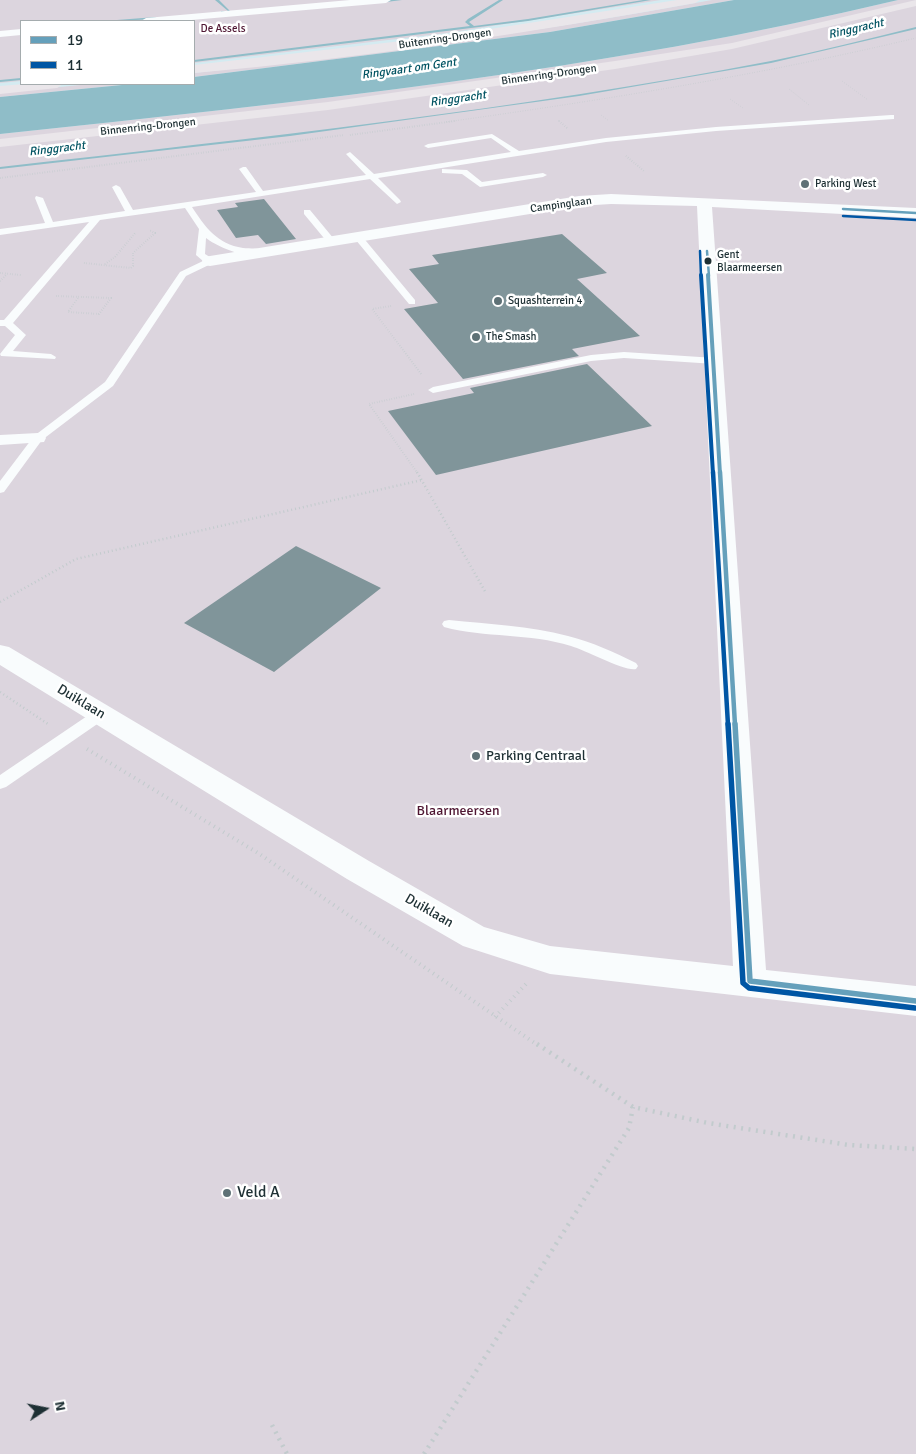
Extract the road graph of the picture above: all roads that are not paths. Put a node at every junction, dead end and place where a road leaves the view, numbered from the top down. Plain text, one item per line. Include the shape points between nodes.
1 (386, 0) edge
2 (695, 0) edge
3 (916, 3) edge
4 (157, 20) edge
5 (20, 32) edge
6 (0, 34) edge
7 (195, 69) edge
8 (48, 85) edge
9 (0, 90) edge
10 (891, 117) dead end
11 (0, 143) edge
12 (428, 146) dead end
13 (516, 153) junction
14 (350, 154) dead end
15 (243, 169) dead end
16 (419, 170) junction
17 (543, 175) dead end
18 (372, 176) junction
19 (116, 187) dead end
20 (262, 193) junction
21 (39, 198) dead end
22 (397, 202) dead end
23 (704, 202) junction
24 (187, 205) junction
25 (307, 212) dead end
26 (916, 213) edge
27 (131, 214) junction
28 (98, 217) junction
29 (50, 224) junction
30 (203, 230) junction
31 (0, 232) edge
32 (358, 237) junction
33 (331, 241) junction
34 (265, 252) junction
35 (210, 261) junction
36 (412, 302) road end
37 (4, 323) edge
38 (51, 357) dead end
39 (715, 361) junction
40 (433, 390) road end
41 (38, 438) junction
42 (0, 440) edge
43 (0, 489) edge
44 (449, 624) dead end
45 (0, 653) edge
46 (631, 666) dead end
47 (101, 714) junction
48 (0, 783) edge
49 (750, 981) junction
50 (916, 1000) edge

1 - 4 street
2 - 7 highway, Buitenring-Drongen via 411,44
3 - 11 highway, Binnenring-Drongen via 732,46 615,65 328,106
5 - 6 street
8 - 9 highway
10 - 13 lane via 629,137
12 - 13 lane via 492,136
13 - 16 lane
14 - 18 lane
15 - 20 lane
16 - 17 lane via 464,172 480,185
16 - 18 lane
18 - 20 lane
18 - 22 lane
19 - 27 lane
20 - 24 lane
21 - 29 lane
23 - 26 street, Campinglaan
23 - 32 street, Campinglaan via 579,201
23 - 39 street
24 - 27 lane
24 - 30 lane
25 - 33 lane
27 - 28 lane
28 - 29 lane
28 - 37 lane
29 - 31 lane
30 - 34 lane via 219,245 234,250
30 - 35 lane via 200,255
32 - 33 street, Campinglaan
32 - 36 lane
33 - 34 street, Campinglaan
34 - 35 street, Campinglaan
35 - 41 lane via 183,274 109,384
37 - 38 lane via 21,335 5,354
39 - 40 lane via 624,355 591,358
39 - 49 street
41 - 42 street
41 - 43 lane
44 - 46 lane via 569,641
45 - 47 street, Duiklaan
47 - 48 lane
47 - 49 street, Duiklaan via 474,937 550,960
49 - 50 street, Duiklaan

